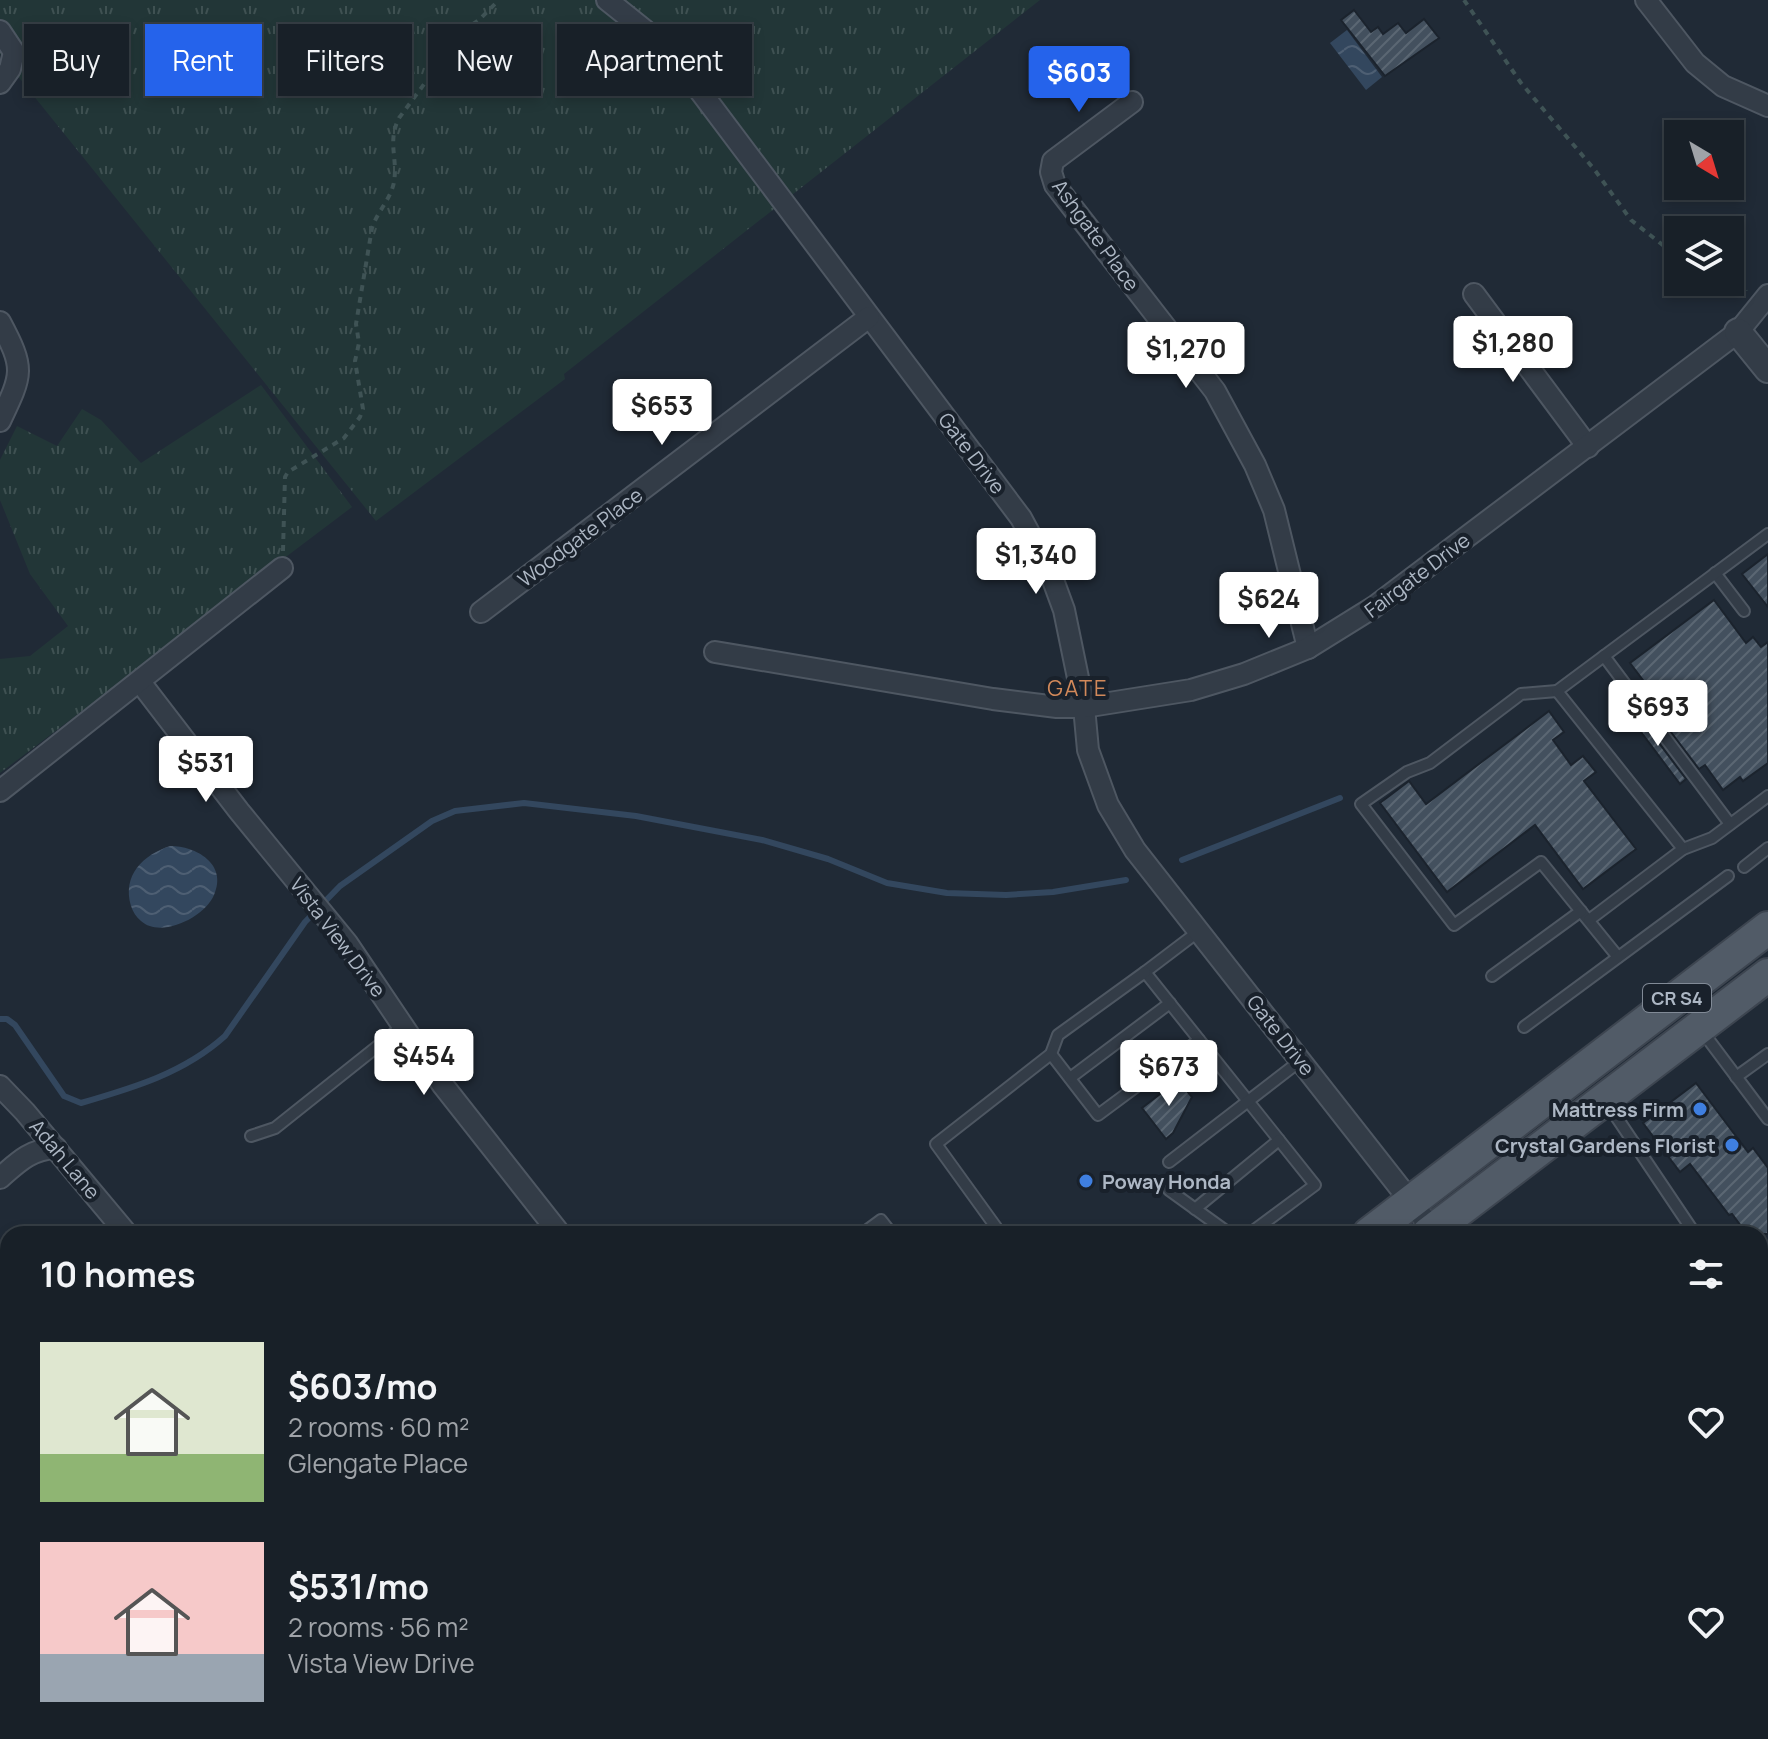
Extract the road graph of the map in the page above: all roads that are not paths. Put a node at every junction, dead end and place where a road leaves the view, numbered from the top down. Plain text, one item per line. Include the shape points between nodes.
1 (607, 0) edge
2 (1646, 0) edge
3 (0, 31) edge
4 (0, 83) edge
5 (1132, 102) dead end
6 (1768, 106) edge
7 (1474, 294) dead end
8 (1768, 295) edge
9 (869, 317) junction
10 (0, 322) edge
11 (1738, 332) junction
12 (1768, 369) edge
13 (0, 421) edge
14 (1588, 447) junction
15 (1768, 534) edge
16 (282, 568) road end
17 (1715, 573) junction
18 (1744, 611) dead end
19 (481, 612) dead end
20 (1308, 648) junction
21 (715, 652) dead end
22 (1604, 656) junction
23 (140, 682) junction
24 (1557, 691) junction
25 (1084, 707) junction
26 (0, 791) edge
27 (1768, 796) edge
28 (1730, 824) junction
29 (1768, 848) edge
30 (1683, 849) junction
31 (1744, 867) dead end
32 (1728, 876) dead end
33 (1581, 911) junction
34 (1589, 920) junction
35 (1768, 928) edge
36 (1199, 931) junction
37 (1768, 955) edge
38 (1618, 957) junction
39 (1145, 972) junction
40 (1768, 975) edge
41 (1492, 976) dead end
42 (1170, 1003) junction
43 (403, 1026) junction
44 (1524, 1027) dead end
45 (1699, 1027) junction
46 (1199, 1040) junction
47 (1051, 1054) junction
48 (1768, 1054) edge
49 (1663, 1055) junction
50 (1301, 1060) junction
51 (1736, 1077) junction
52 (1070, 1078) junction
53 (0, 1086) edge
54 (1605, 1099) junction
55 (1249, 1102) junction
56 (1768, 1119) edge
57 (251, 1136) dead end
58 (1279, 1140) junction
59 (56, 1148) junction
60 (1169, 1162) dead end
61 (0, 1178) edge
62 (1169, 1190) dead end
63 (1411, 1202) junction
64 (1195, 1209) junction
65 (120, 1226) edge
66 (554, 1226) edge
67 (995, 1226) edge
68 (1218, 1226) edge
69 (1260, 1226) edge
70 (1380, 1226) edge
71 (1430, 1226) edge
72 (1444, 1226) edge
73 (1690, 1226) edge

1 - 9 street, Gate Drive via 647,32 694,83
2 - 6 street via 1695,63 1723,86
3 - 4 street via 14,52
5 - 20 street, Ashgate Place via 1053,161 1055,185 1215,391 1233,422 1274,510
7 - 14 street
8 - 11 street, Fairgate Drive
9 - 19 street, Woodgate Place
9 - 25 street, Gate Drive via 1021,518 1064,610
10 - 13 street via 17,353 20,373
11 - 12 street
11 - 14 street, Fairgate Drive
14 - 20 street, Fairgate Drive via 1342,630
15 - 17 lane
16 - 23 street
17 - 18 lane
17 - 22 lane
20 - 25 street, Fairgate Drive via 1191,690
21 - 25 street, Fairgate Drive via 993,699
22 - 24 lane
22 - 28 lane
23 - 26 street
23 - 43 street, Vista View Drive via 347,943
24 - 30 lane
24 - 33 lane via 1521,694 1430,763 1407,772 1361,804 1454,925 1541,862
25 - 36 street, Gate Drive via 1088,750 1108,805 1135,850
27 - 28 lane
28 - 30 lane
29 - 31 lane
30 - 34 lane
32 - 38 lane
33 - 34 lane
33 - 41 lane
34 - 38 lane
35 - 63 main road, CR S4
36 - 39 lane
36 - 50 street, Gate Drive
37 - 49 main road via 1698,1009
38 - 44 lane
39 - 42 lane
39 - 47 lane via 1058,1035
40 - 45 main road, CR S4
42 - 46 lane
42 - 52 lane
43 - 57 lane via 275,1128
43 - 66 street, Vista View Drive
45 - 49 main road, CR S4
45 - 51 lane
46 - 52 lane via 1098,1115
46 - 55 lane
47 - 52 lane
47 - 67 lane via 936,1144
48 - 51 lane
49 - 54 main road, CR S4
50 - 55 lane
50 - 63 street, Gate Drive
51 - 56 lane
53 - 59 street, Adah Lane
54 - 72 main road, CR S4
54 - 73 lane
55 - 58 lane
55 - 60 lane
58 - 64 lane
58 - 69 lane via 1315,1185
59 - 61 street via 28,1154
59 - 65 street, Adah Lane
62 - 64 lane
63 - 70 main road, CR S4
63 - 71 street, Gate Drive
64 - 68 lane

